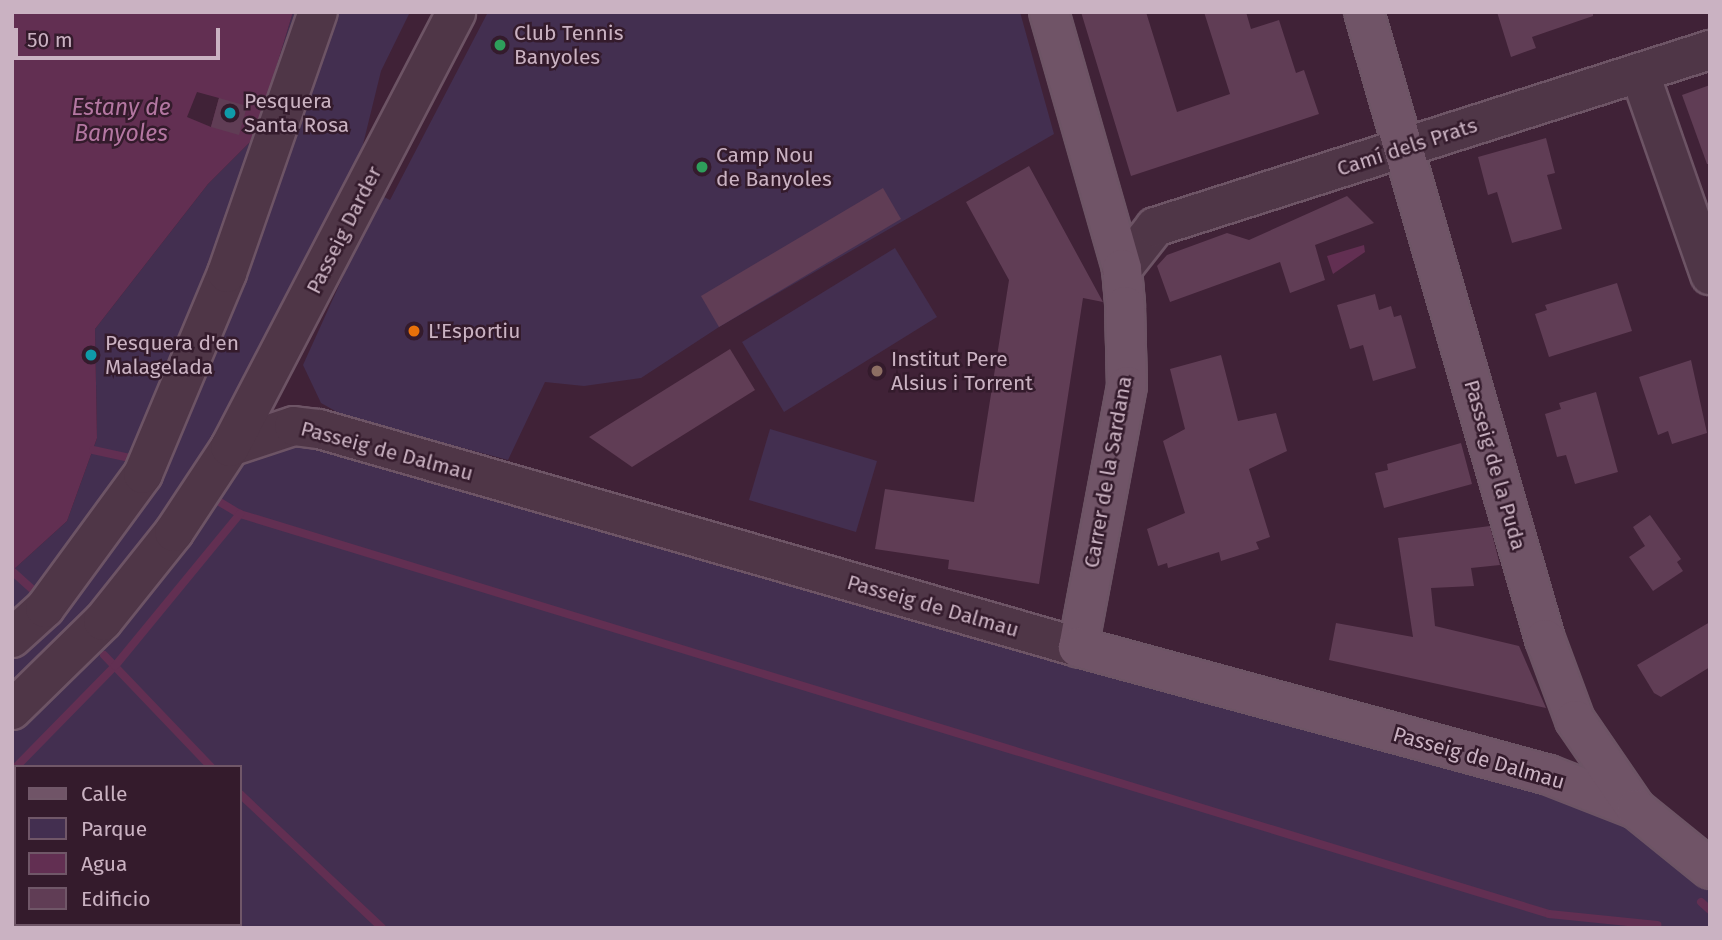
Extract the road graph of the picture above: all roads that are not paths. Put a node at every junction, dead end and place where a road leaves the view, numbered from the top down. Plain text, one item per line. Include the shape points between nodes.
1 (318, 12) edge
2 (456, 12) edge
3 (1049, 12) edge
4 (1364, 12) edge
5 (1710, 50) edge
6 (1640, 74) junction
7 (1404, 147) junction
8 (1122, 269) junction
9 (1710, 275) edge
10 (280, 355) junction
11 (319, 429) junction
12 (230, 447) junction
13 (12, 638) edge
14 (1078, 647) junction
15 (12, 709) edge
16 (1575, 720) junction
17 (1560, 779) junction
18 (1636, 809) junction
19 (1710, 869) edge

1 - 13 street via 186,379 151,449 44,608
2 - 10 street, Passeig Darder
3 - 8 main road, Carrer de la Sardana
4 - 7 main road, Passeig de la Puda
5 - 6 street, Camí dels Prats
6 - 7 street, Camí dels Prats
6 - 9 street
7 - 8 street, Camí dels Prats via 1155,227
7 - 16 main road, Passeig de la Puda via 1545,639
8 - 14 main road, Carrer de la Sardana via 1127,386
10 - 11 street via 283,382 294,405
10 - 12 street, Passeig Darder
11 - 12 street, Passeig de Dalmau via 294,426
11 - 14 street, Passeig de Dalmau
12 - 15 street, Passeig Darder via 174,532 103,621
14 - 17 main road, Passeig de Dalmau
16 - 17 main road via 1584,754 1577,771
16 - 18 main road, Passeig de la Puda
17 - 18 main road, Passeig de Dalmau
18 - 19 main road, Passeig de la Puda

